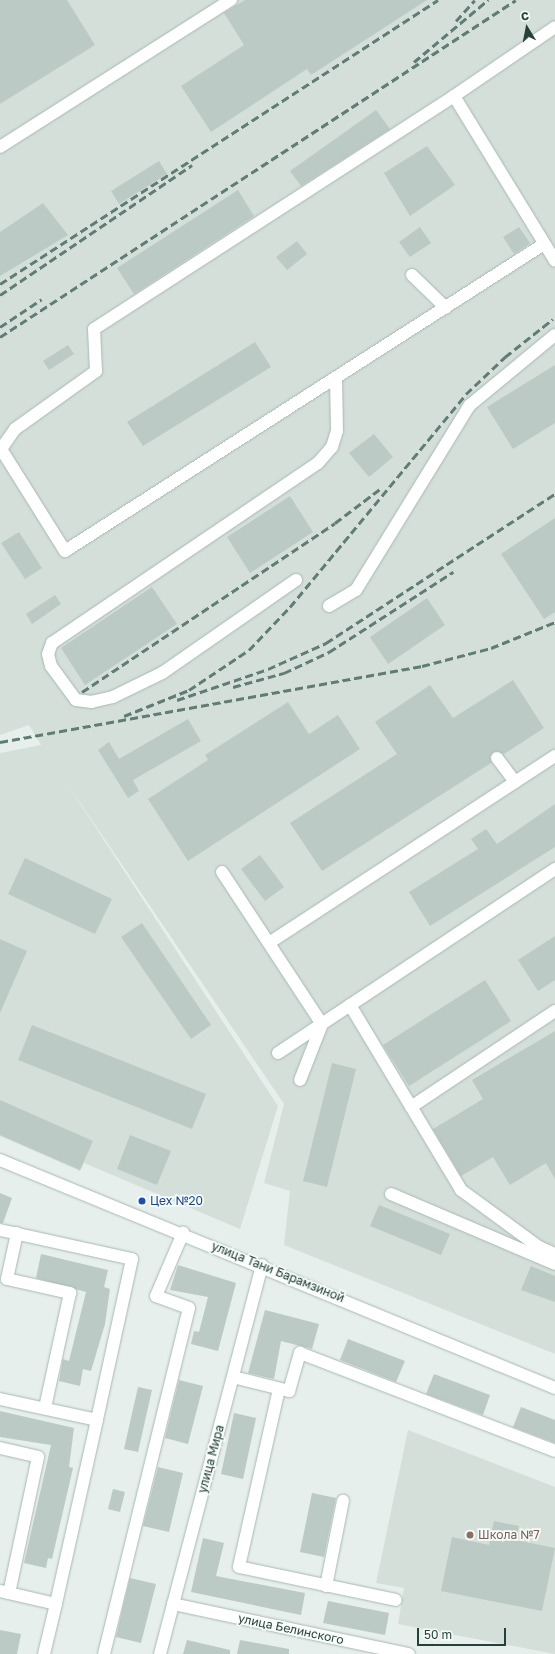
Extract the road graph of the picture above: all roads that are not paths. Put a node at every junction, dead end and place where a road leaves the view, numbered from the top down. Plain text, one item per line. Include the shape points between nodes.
1 (231, 0) edge
2 (555, 27) edge
3 (454, 96) junction
4 (0, 147) edge
5 (544, 244) junction
6 (555, 261) edge
7 (412, 275) dead end
8 (446, 308) junction
9 (555, 336) edge
10 (336, 378) junction
11 (296, 580) dead end
12 (329, 606) dead end
13 (555, 756) edge
14 (497, 758) dead end
15 (515, 782) junction
16 (555, 869) edge
17 (222, 872) dead end
18 (269, 942) junction
19 (350, 1006) junction
20 (555, 1011) edge
21 (322, 1024) junction
22 (278, 1053) dead end
23 (300, 1080) dead end
24 (411, 1107) junction
25 (0, 1160) edge
26 (391, 1194) dead end
27 (0, 1230) edge
28 (17, 1233) junction
29 (183, 1234) junction
30 (555, 1254) edge
31 (555, 1264) edge
32 (262, 1265) junction
33 (233, 1377) junction
34 (555, 1388) edge
35 (279, 1389) junction
36 (0, 1398) edge
37 (45, 1408) junction
38 (96, 1420) junction
39 (0, 1448) edge
40 (555, 1451) edge
41 (343, 1501) dead end
42 (326, 1586) junction
43 (5, 1592) edge
44 (396, 1600) dead end
45 (56, 1604) junction
46 (173, 1604) junction
47 (44, 1654) edge
48 (104, 1654) edge
49 (160, 1654) edge
50 (409, 1654) edge

1 - 4 street
2 - 3 street
3 - 5 street
3 - 10 street via 94,329 96,371 14,429 1,449 65,551
5 - 6 street
5 - 8 street
7 - 8 street
8 - 10 street
9 - 12 street via 470,404 356,590
10 - 11 street via 336,436 318,463 52,643 48,654 51,666 76,700 92,702 113,697 162,673
13 - 15 street
14 - 15 street
15 - 18 street
16 - 19 street
17 - 18 street
18 - 21 street
19 - 21 street
19 - 24 street
20 - 24 street
21 - 22 street
21 - 23 street
24 - 30 street via 461,1190 538,1247
25 - 29 street, улица Тани Барамзиной
26 - 31 street
27 - 28 street
28 - 37 street via 7,1279 70,1293
28 - 38 street via 132,1259
29 - 32 street, улица Тани Барамзиной
29 - 48 street via 156,1296 189,1308
32 - 33 street, улица Мира
32 - 34 street, улица Тани Барамзиной
33 - 35 street
33 - 46 street, улица Мира
35 - 40 street via 290,1391 300,1352
35 - 42 street via 238,1566
36 - 37 street
37 - 38 street
38 - 45 street
39 - 43 street via 38,1457
41 - 42 street
42 - 44 street
43 - 45 street
45 - 47 street
46 - 49 street, улица Мира
46 - 50 street, улица Белинского

